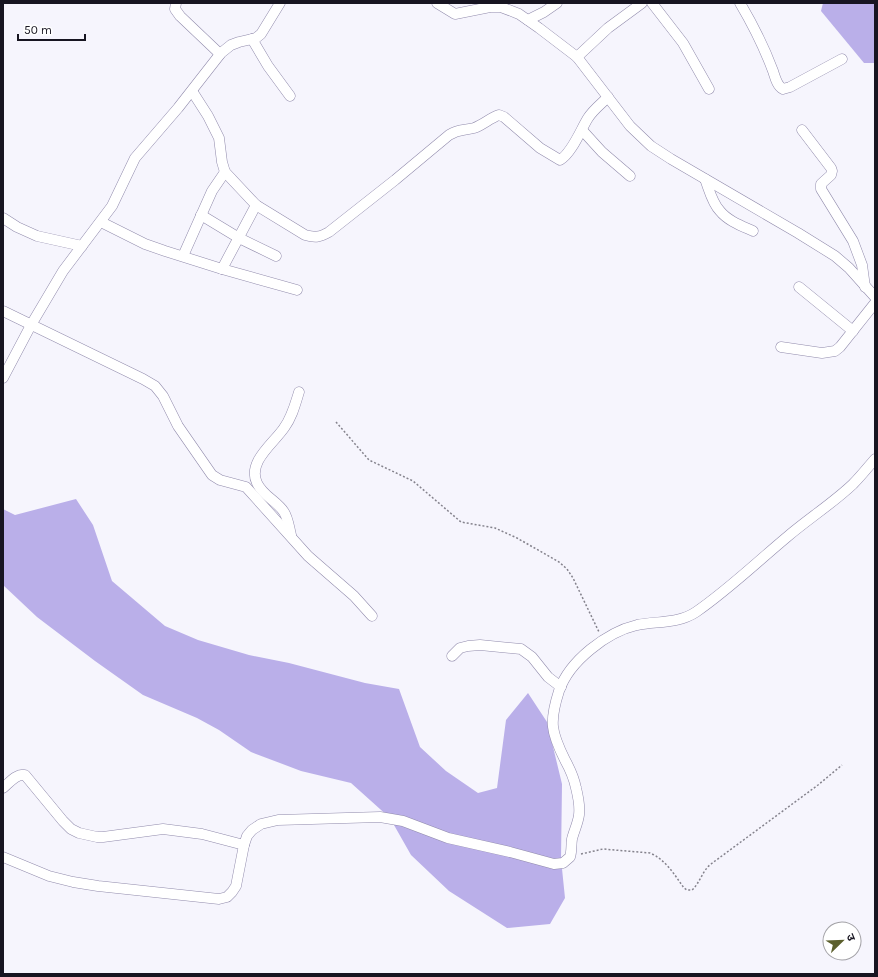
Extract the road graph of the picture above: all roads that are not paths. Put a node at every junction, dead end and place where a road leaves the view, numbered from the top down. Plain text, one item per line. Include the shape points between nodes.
1 (176, 3) edge
2 (280, 3) edge
3 (437, 3) edge
4 (557, 3) edge
5 (642, 3) edge
6 (652, 3) edge
7 (740, 3) edge
8 (528, 20) junction
9 (252, 39) junction
10 (220, 54) junction
11 (577, 57) junction
12 (842, 58) dead end
13 (708, 89) dead end
14 (192, 91) junction
15 (290, 96) dead end
16 (608, 98) junction
17 (582, 130) junction
18 (802, 130) dead end
19 (225, 172) junction
20 (630, 176) dead end
21 (705, 179) junction
22 (256, 205) junction
23 (201, 215) junction
24 (3, 218) edge
25 (101, 222) junction
26 (753, 231) dead end
27 (239, 238) junction
28 (82, 246) junction
29 (183, 256) junction
30 (276, 256) dead end
31 (222, 269) junction
32 (865, 287) junction
33 (799, 288) dead end
34 (297, 290) dead end
35 (875, 297) edge
36 (875, 303) edge
37 (3, 311) edge
38 (31, 325) junction
39 (853, 332) junction
40 (782, 347) dead end
41 (3, 378) edge
42 (299, 392) dead end
43 (875, 459) edge
44 (291, 537) junction
45 (372, 616) dead end
46 (452, 656) dead end
47 (561, 687) junction
48 (3, 788) edge
49 (244, 846) junction
50 (3, 857) edge

1 - 10 street via 175,9 180,16
2 - 9 street via 261,34
3 - 8 street via 455,14 501,7
4 - 8 street
5 - 11 street via 608,28
6 - 13 street via 683,43
7 - 12 street via 753,25 777,83 783,89 790,88
8 - 11 street
9 - 10 street via 231,45
9 - 15 street
10 - 14 street
11 - 16 street
14 - 19 street via 217,133
14 - 25 street via 135,158 112,206
16 - 17 street via 595,109
16 - 21 street via 630,126 651,146
17 - 20 street via 602,152
17 - 22 street via 560,160 540,148 500,115 482,125 457,130 320,237 305,235
18 - 32 street via 831,168 831,175 821,184 821,189 852,241 862,265
19 - 22 street
19 - 23 street via 212,191
21 - 26 street via 720,211 726,217
21 - 32 street via 835,256
22 - 27 street
23 - 27 street
23 - 29 street
24 - 28 street via 37,236
25 - 28 street
25 - 29 street via 145,244
27 - 30 street
27 - 31 street
28 - 38 street
29 - 31 street
31 - 34 street
32 - 35 street
33 - 39 street
36 - 39 street
37 - 38 street
38 - 41 street
38 - 44 street via 155,386 178,426 212,475 220,480 246,487
39 - 40 street via 836,351 830,353
42 - 44 street via 293,414 255,467 258,484 284,512
43 - 47 street via 852,485 695,612 666,623 638,625 620,631 592,648 570,670
44 - 45 street
46 - 47 street via 460,648 474,646 521,649
47 - 49 street via 554,710 553,732 574,778 579,809 571,855 563,863 554,864 475,845 403,821 380,817 278,820 261,824 252,830
48 - 49 street via 18,776 25,775 70,829 90,836 103,837 163,829 202,834
49 - 50 street via 236,886 227,897 219,899 73,882 49,876

